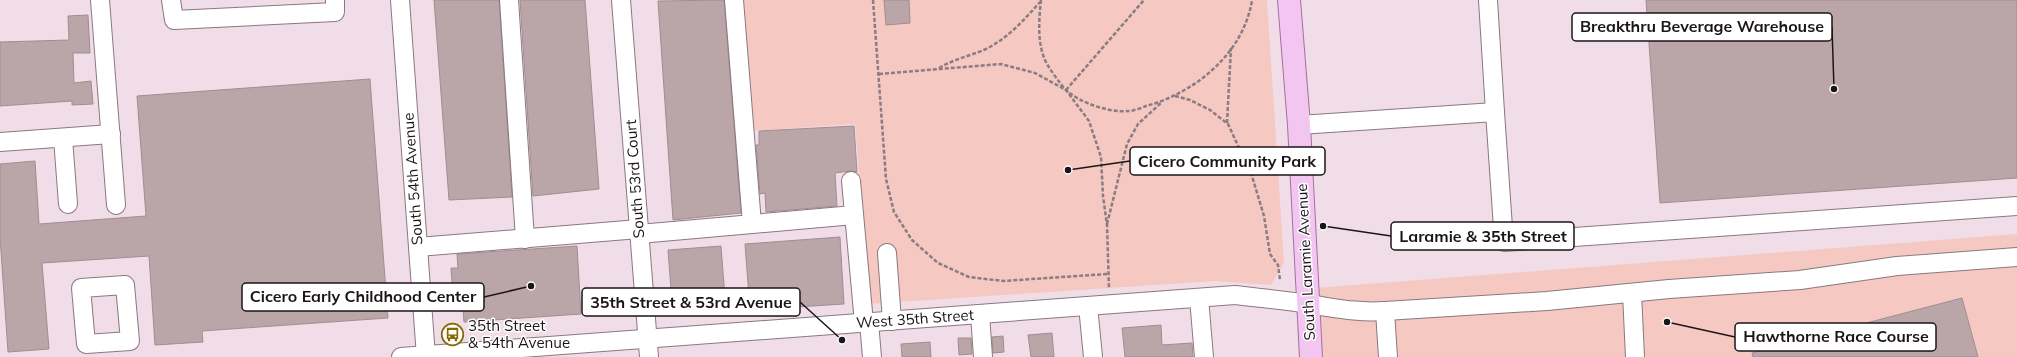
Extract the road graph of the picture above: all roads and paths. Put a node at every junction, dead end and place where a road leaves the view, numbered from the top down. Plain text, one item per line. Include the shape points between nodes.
1 (100, 0) edge
2 (171, 0) edge
3 (335, 0) edge
4 (400, 0) edge
5 (509, 0) edge
6 (621, 0) edge
7 (734, 0) edge
8 (874, 0) edge
9 (1144, 0) edge
10 (1252, 0) edge
11 (1289, 0) edge
12 (1488, 0) edge
13 (1041, 1) edge
14 (1231, 48) junction
15 (937, 69) junction
16 (878, 74) junction
17 (1066, 90) junction
18 (1175, 96) junction
19 (1162, 102) junction
20 (1495, 112) junction
21 (1227, 123) junction
22 (1299, 125) junction
23 (110, 134) junction
24 (63, 138) junction
25 (0, 142) edge
26 (851, 181) dead end
27 (68, 204) dead end
28 (116, 205) dead end
29 (2017, 206) edge
30 (854, 215) junction
31 (752, 224) junction
32 (1107, 225) junction
33 (639, 231) junction
34 (525, 238) junction
35 (418, 247) junction
36 (887, 253) dead end
37 (2017, 257) edge
38 (1107, 274) junction
39 (1280, 280) dead end
40 (1109, 289) dead end
41 (1632, 293) junction
42 (1199, 298) junction
43 (1309, 304) junction
44 (1088, 306) junction
45 (1385, 311) junction
46 (980, 314) junction
47 (892, 320) junction
48 (867, 322) junction
49 (647, 339) junction
50 (426, 356) edge
51 (401, 357) edge
52 (648, 357) edge
53 (872, 357) edge
54 (983, 357) edge
55 (1092, 357) edge
56 (1204, 357) edge
57 (1311, 357) edge
58 (1388, 357) edge
59 (1635, 357) edge

1 - 23 street
2 - 3 street via 174,20 335,12
4 - 35 street, South 54th Avenue
5 - 34 street
6 - 33 street, South 53rd Court
7 - 31 street
8 - 16 path
9 - 17 path
10 - 14 path via 1240,36
11 - 22 main road, South Laramie Avenue
12 - 20 street
13 - 15 path via 1014,30 986,49
13 - 17 path via 1038,26 1045,60
14 - 18 path via 1219,65
14 - 21 path
15 - 16 path
15 - 17 path via 1000,64 1035,72
16 - 38 path via 886,179 894,212 912,240 938,263 969,277 1003,281
17 - 19 path via 1096,107 1128,111
17 - 32 path via 1089,121 1101,157
18 - 19 path
18 - 21 path via 1210,110
19 - 32 path via 1138,124 1127,144
20 - 22 street
20 - 29 street via 1504,242
21 - 39 path via 1252,176 1264,216 1270,254 1278,265
22 - 43 main road, South Laramie Avenue
23 - 24 street
23 - 28 street
24 - 25 street
24 - 27 street
26 - 30 street
30 - 31 street
30 - 48 street
31 - 33 street
32 - 38 path
33 - 34 street
33 - 49 street, South 53rd Court
34 - 35 street
35 - 50 street, South 54th Avenue
36 - 47 street
37 - 41 street, West 35th Street via 1904,265 1800,280
38 - 40 path
41 - 45 street, West 35th Street
41 - 59 street
42 - 43 street, West 35th Street via 1235,295
42 - 44 street, West 35th Street
42 - 56 street
43 - 45 street, West 35th Street via 1361,313
43 - 57 main road, South Laramie Avenue
44 - 46 street, West 35th Street
44 - 55 street
45 - 58 street
46 - 47 street, West 35th Street
46 - 54 street
47 - 48 street, West 35th Street
48 - 49 street, West 35th Street
48 - 53 street
49 - 50 street, West 35th Street
49 - 52 street, South 53rd Court
50 - 51 street, West 35th Street

